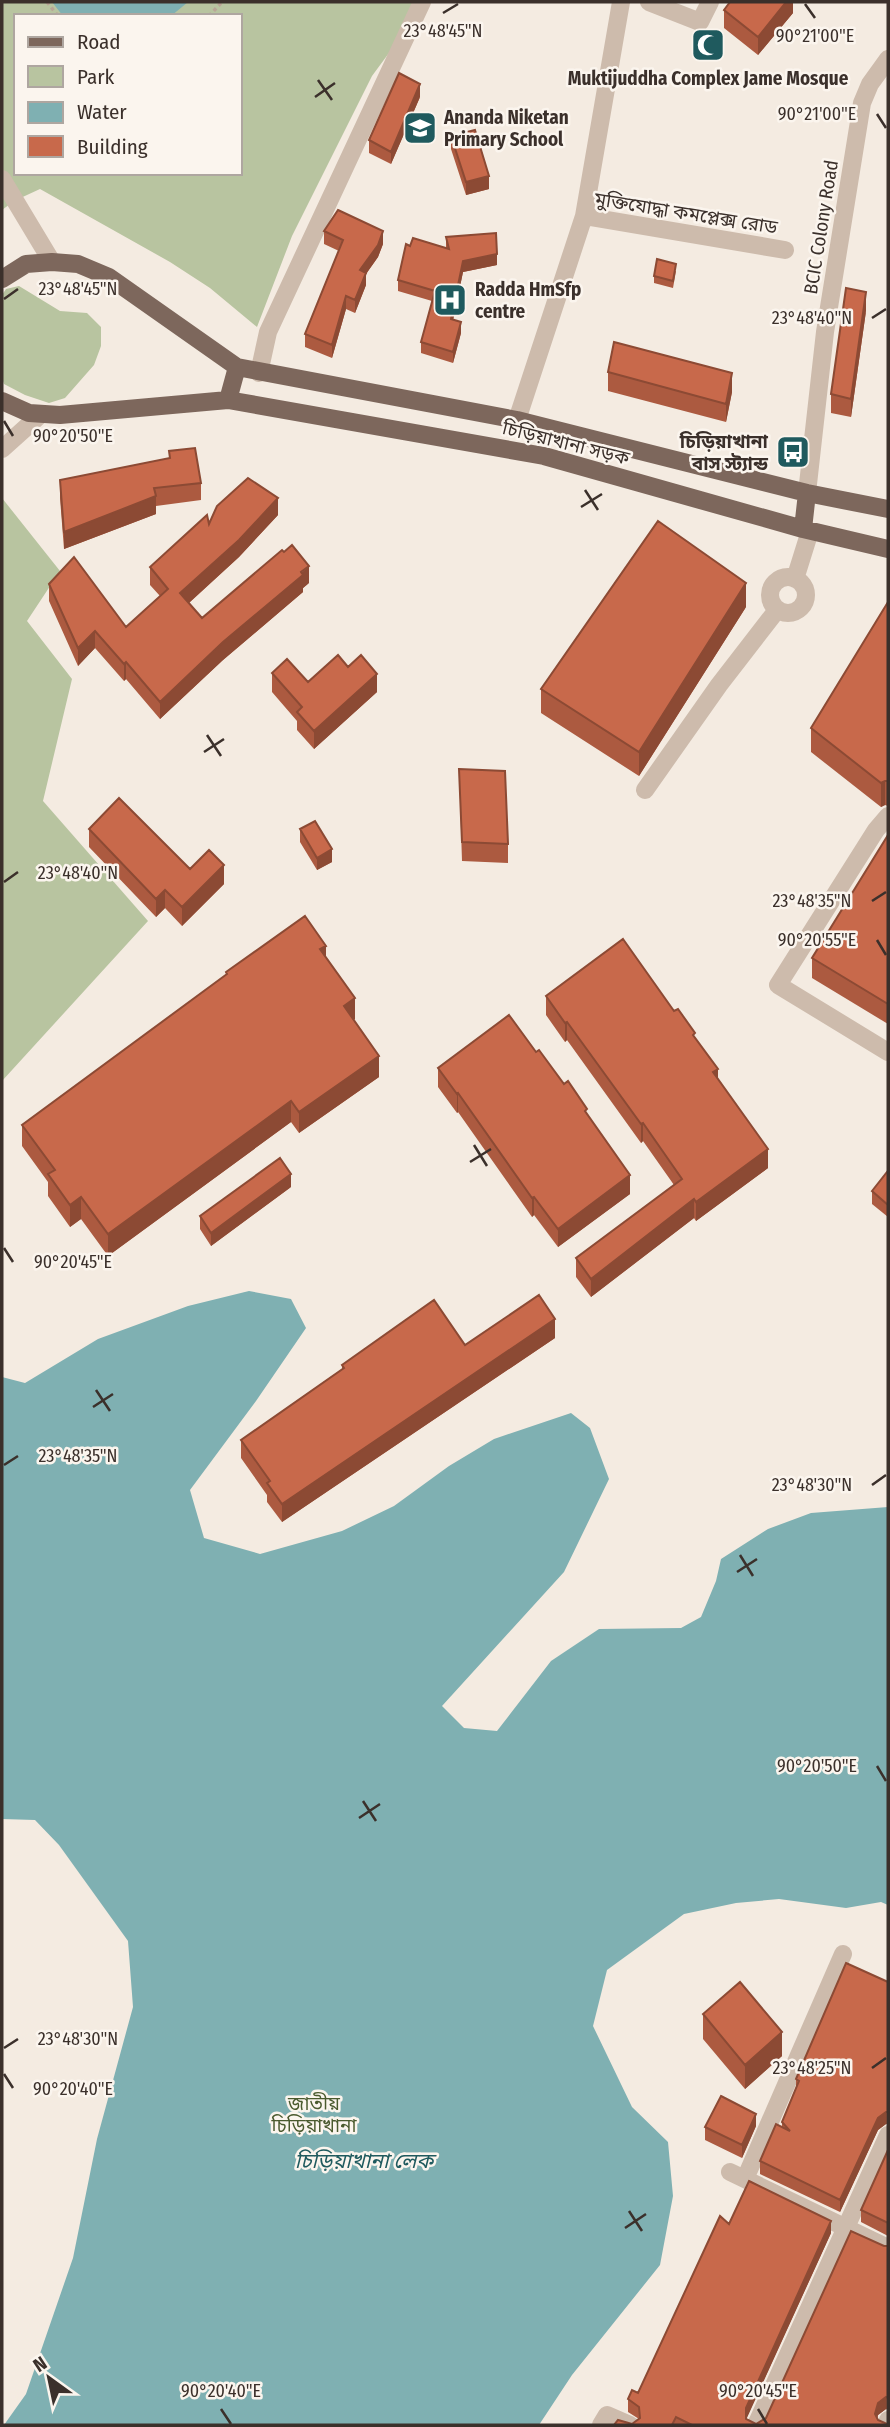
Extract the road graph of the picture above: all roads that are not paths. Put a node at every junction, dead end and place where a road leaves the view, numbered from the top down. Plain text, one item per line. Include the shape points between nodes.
1 (422, 2) edge
2 (621, 2) edge
3 (649, 2) edge
4 (710, 2) edge
5 (888, 59) edge
6 (2, 179) edge
7 (583, 216) junction
8 (785, 250) dead end
9 (52, 262) junction
10 (2, 279) edge
11 (237, 367) junction
12 (259, 373) junction
13 (228, 400) junction
14 (2, 401) edge
15 (41, 414) junction
16 (517, 420) junction
17 (2, 449) edge
18 (807, 492) junction
19 (888, 509) edge
20 (807, 530) junction
21 (888, 549) edge
22 (795, 579) junction
23 (777, 610) junction
24 (645, 790) dead end
25 (888, 816) edge
26 (888, 1052) edge
27 (843, 1954) dead end
28 (888, 2135) edge
29 (848, 2228) junction
30 (888, 2248) edge
31 (888, 2420) edge
32 (601, 2425) edge
33 (630, 2425) edge
34 (756, 2425) edge
35 (886, 2425) edge

1 - 12 street via 268,332
2 - 7 street
3 - 4 street via 700,22
5 - 18 street, BCIC Colony Road via 862,103 825,331
6 - 9 street
7 - 8 street, মুক্তিযোদ্ধা কমপ্লেক্স রোড
7 - 16 street, মুক্তিযোদ্ধা কমপ্লেক্স রোড
9 - 10 main road, চিড়িয়াখানা সড়ক via 26,264
9 - 11 main road, চিড়িয়াখানা সড়ক via 78,264 108,277
11 - 12 main road, চিড়িয়াখানা সড়ক
11 - 13 main road
12 - 16 main road, চিড়িয়াখানা সড়ক
13 - 15 main road, চিড়িয়াখানা সড়ক
13 - 20 main road, চিড়িয়াখানা সড়ক via 544,456
14 - 15 main road, চিড়িয়াখানা সড়ক
15 - 17 street
16 - 18 main road, চিড়িয়াখানা সড়ক
18 - 19 main road, চিড়িয়াখানা সড়ক
18 - 20 main road
20 - 21 main road, চিড়িয়াখানা সড়ক
20 - 22 street
22 - 23 street via 778,579 771,588 770,600
22 - 23 street via 806,592 804,603 794,612
23 - 24 street
25 - 26 street via 778,985
27 - 29 street via 738,2175
28 - 29 street
29 - 30 street
29 - 34 street
31 - 35 street
32 - 33 street via 607,2415

